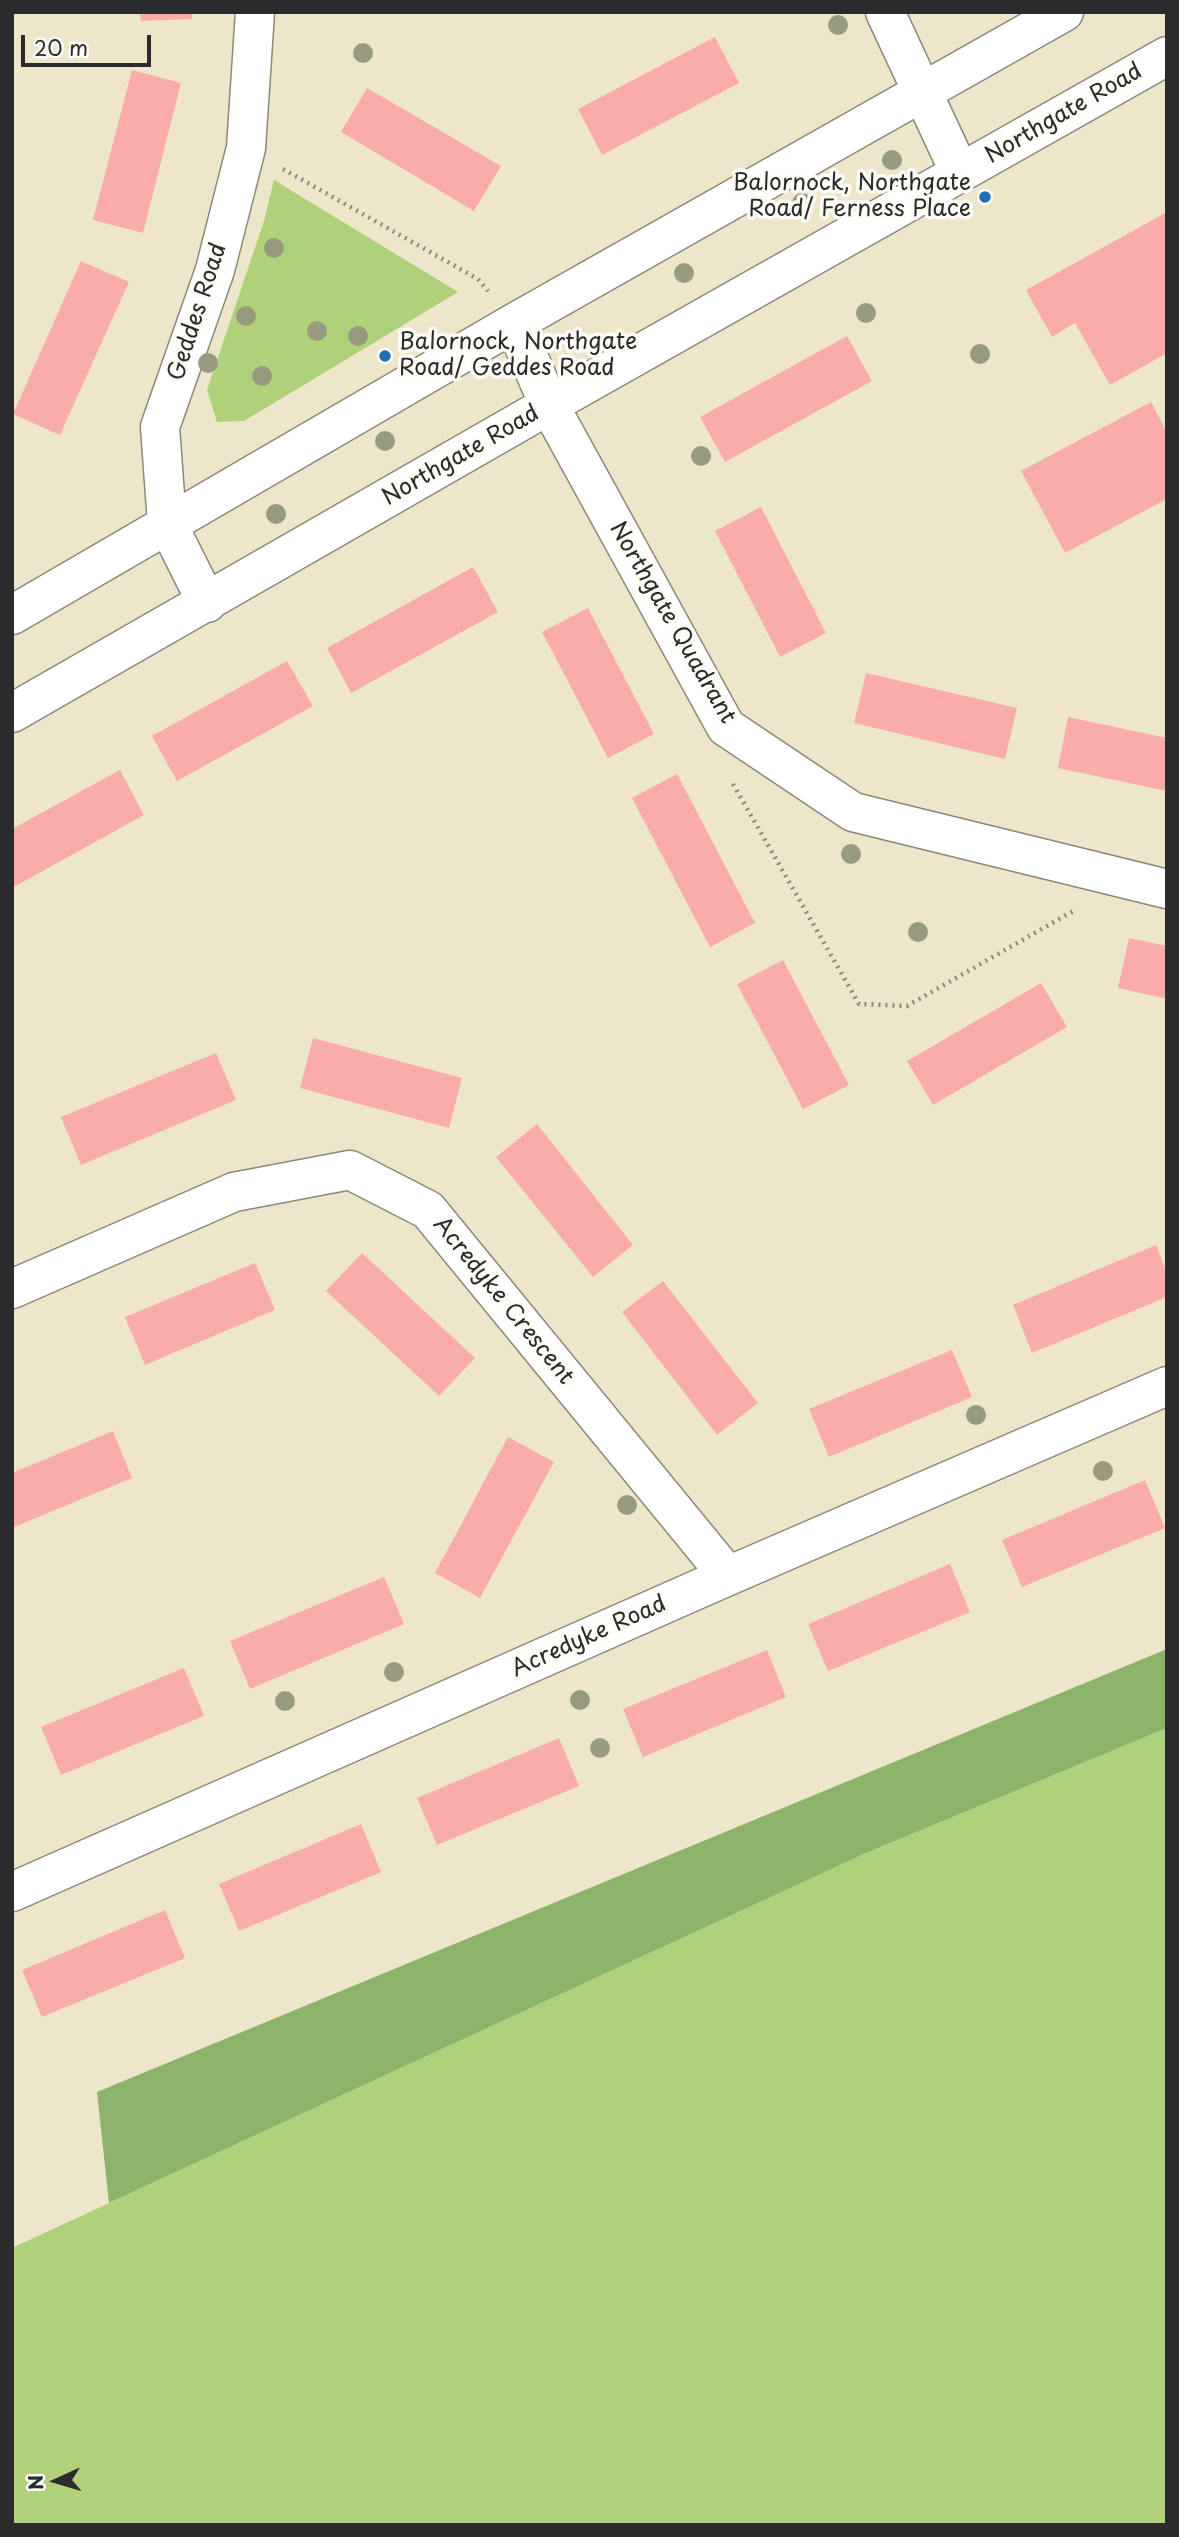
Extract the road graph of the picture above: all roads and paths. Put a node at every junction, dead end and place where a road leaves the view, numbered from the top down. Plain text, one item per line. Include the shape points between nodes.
1 (255, 12) edge
2 (885, 12) edge
3 (1064, 12) edge
4 (1167, 56) edge
5 (921, 93) junction
6 (246, 148) junction
7 (960, 173) junction
8 (514, 323) junction
9 (549, 405) junction
10 (167, 523) junction
11 (207, 603) junction
12 (12, 615) edge
13 (12, 713) edge
14 (726, 727) junction
15 (1127, 880) junction
16 (1167, 889) edge
17 (12, 1289) edge
18 (1167, 1385) edge
19 (728, 1576) junction
20 (12, 1892) edge

1 - 6 street, Geddes Road
2 - 5 street
3 - 5 street
4 - 7 street, Northgate Road
5 - 7 street
5 - 8 street
6 - 8 path via 478,279
6 - 10 street, Geddes Road via 215,270 160,427
7 - 9 street, Northgate Road
8 - 9 street, Northgate Quadrant
8 - 10 street
9 - 11 street, Northgate Road
9 - 14 street, Northgate Quadrant
10 - 11 street, Geddes Road
10 - 12 street
11 - 13 street, Northgate Road
14 - 15 street, Northgate Quadrant via 853,811
14 - 15 path via 732,782 859,1004 907,1006
15 - 16 street, Northgate Quadrant
17 - 19 street, Acredyke Crescent via 234,1192 350,1170 428,1210
18 - 19 street, Acredyke Road
19 - 20 street, Acredyke Road

